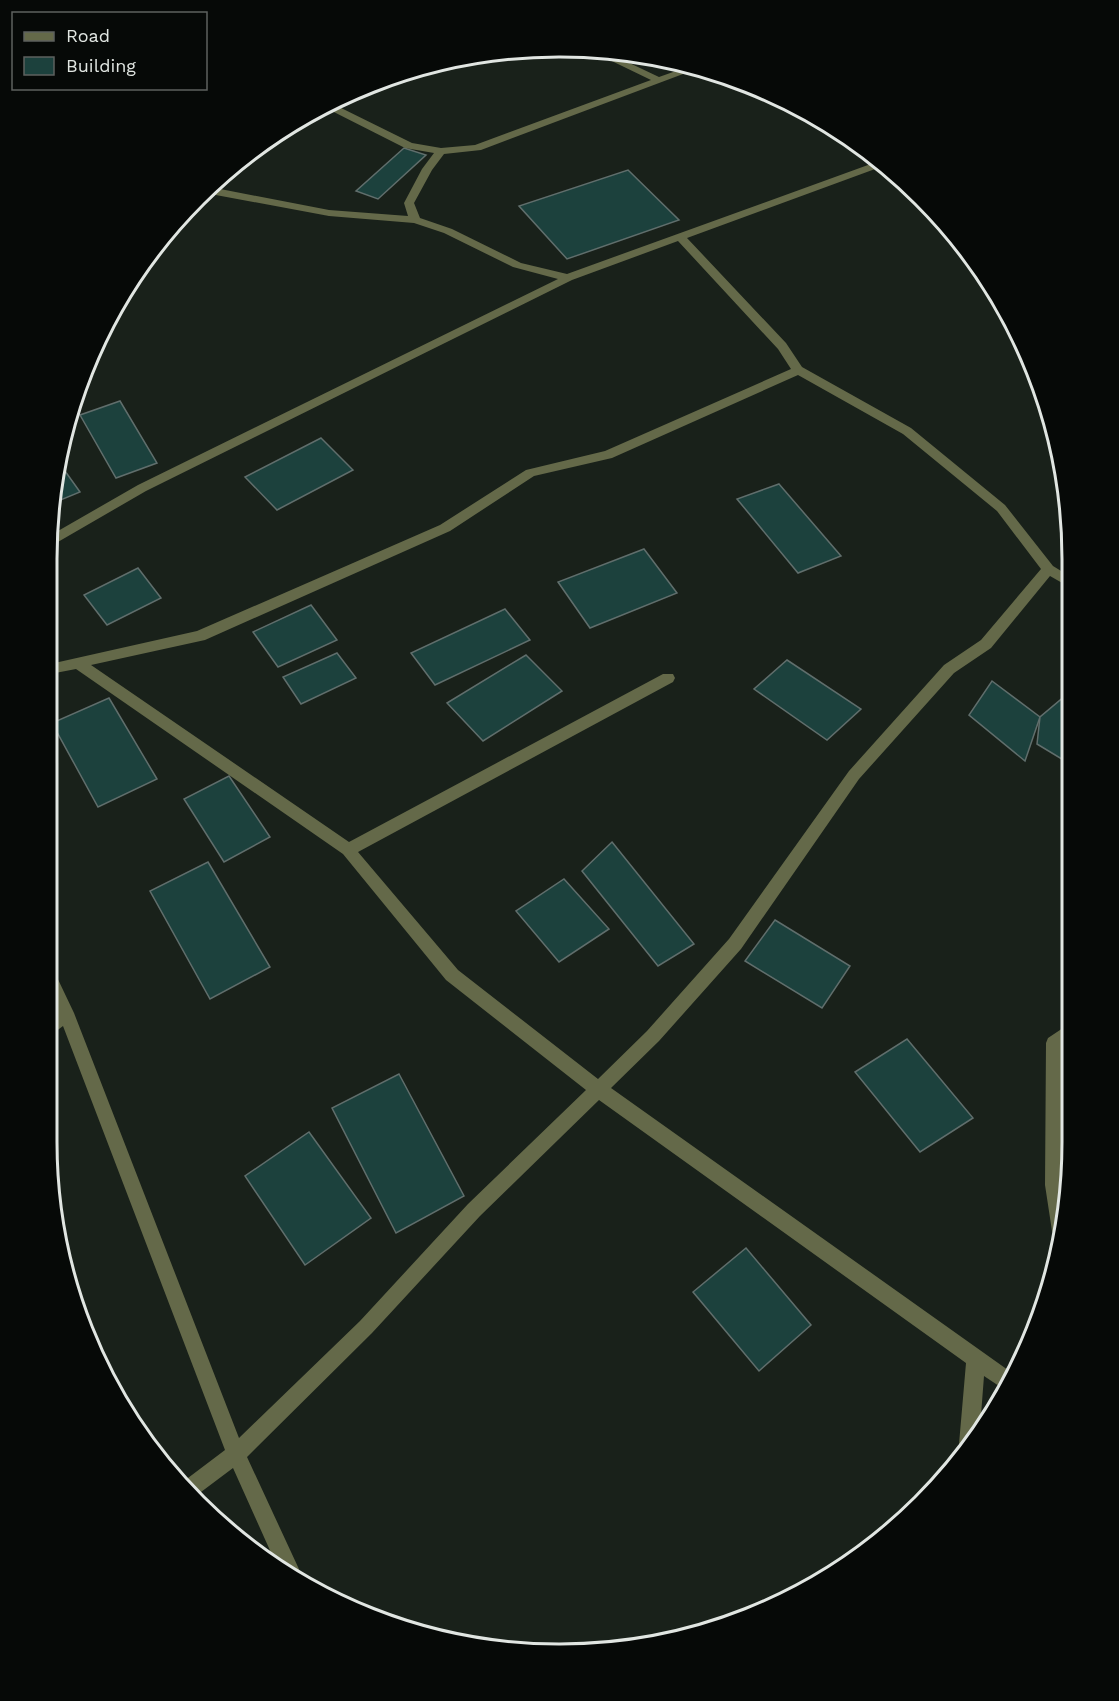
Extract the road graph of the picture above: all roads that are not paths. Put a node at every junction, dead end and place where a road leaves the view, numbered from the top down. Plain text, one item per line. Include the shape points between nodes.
1 (616, 60) edge
2 (681, 72) edge
3 (658, 80) junction
4 (336, 110) edge
5 (441, 151) junction
6 (872, 167) edge
7 (217, 192) edge
8 (415, 220) junction
9 (680, 237) junction
10 (568, 278) junction
11 (798, 370) junction
12 (58, 537) edge
13 (1048, 569) junction
14 (1062, 578) edge
15 (79, 664) junction
16 (57, 668) edge
17 (668, 678) dead end
18 (348, 850) junction
19 (57, 994) edge
20 (66, 1013) junction
21 (57, 1022) edge
22 (1062, 1037) edge
23 (598, 1089) junction
24 (1058, 1209) edge
25 (976, 1359) junction
26 (1003, 1378) edge
27 (970, 1430) edge
28 (236, 1454) junction
29 (194, 1486) edge
30 (286, 1563) edge

1 - 3 street
2 - 3 street
3 - 5 street via 477,148
4 - 5 street via 409,146
5 - 8 street via 409,203
6 - 9 street
7 - 8 street via 329,213
8 - 10 street via 448,231 517,265
9 - 10 street
9 - 11 street via 782,345
10 - 12 street via 142,488
11 - 13 street via 907,431 1001,508
11 - 15 street via 608,455 530,473 445,528 200,636
13 - 14 street
13 - 23 street via 986,644 949,669 854,775 735,944 653,1036
15 - 16 street
15 - 18 street
17 - 18 street
18 - 23 street via 452,975
19 - 20 street
20 - 21 street
20 - 28 street
22 - 24 street via 1054,1043 1054,1185
23 - 25 street
23 - 28 street
25 - 26 street
25 - 27 street
28 - 29 street
28 - 30 street

